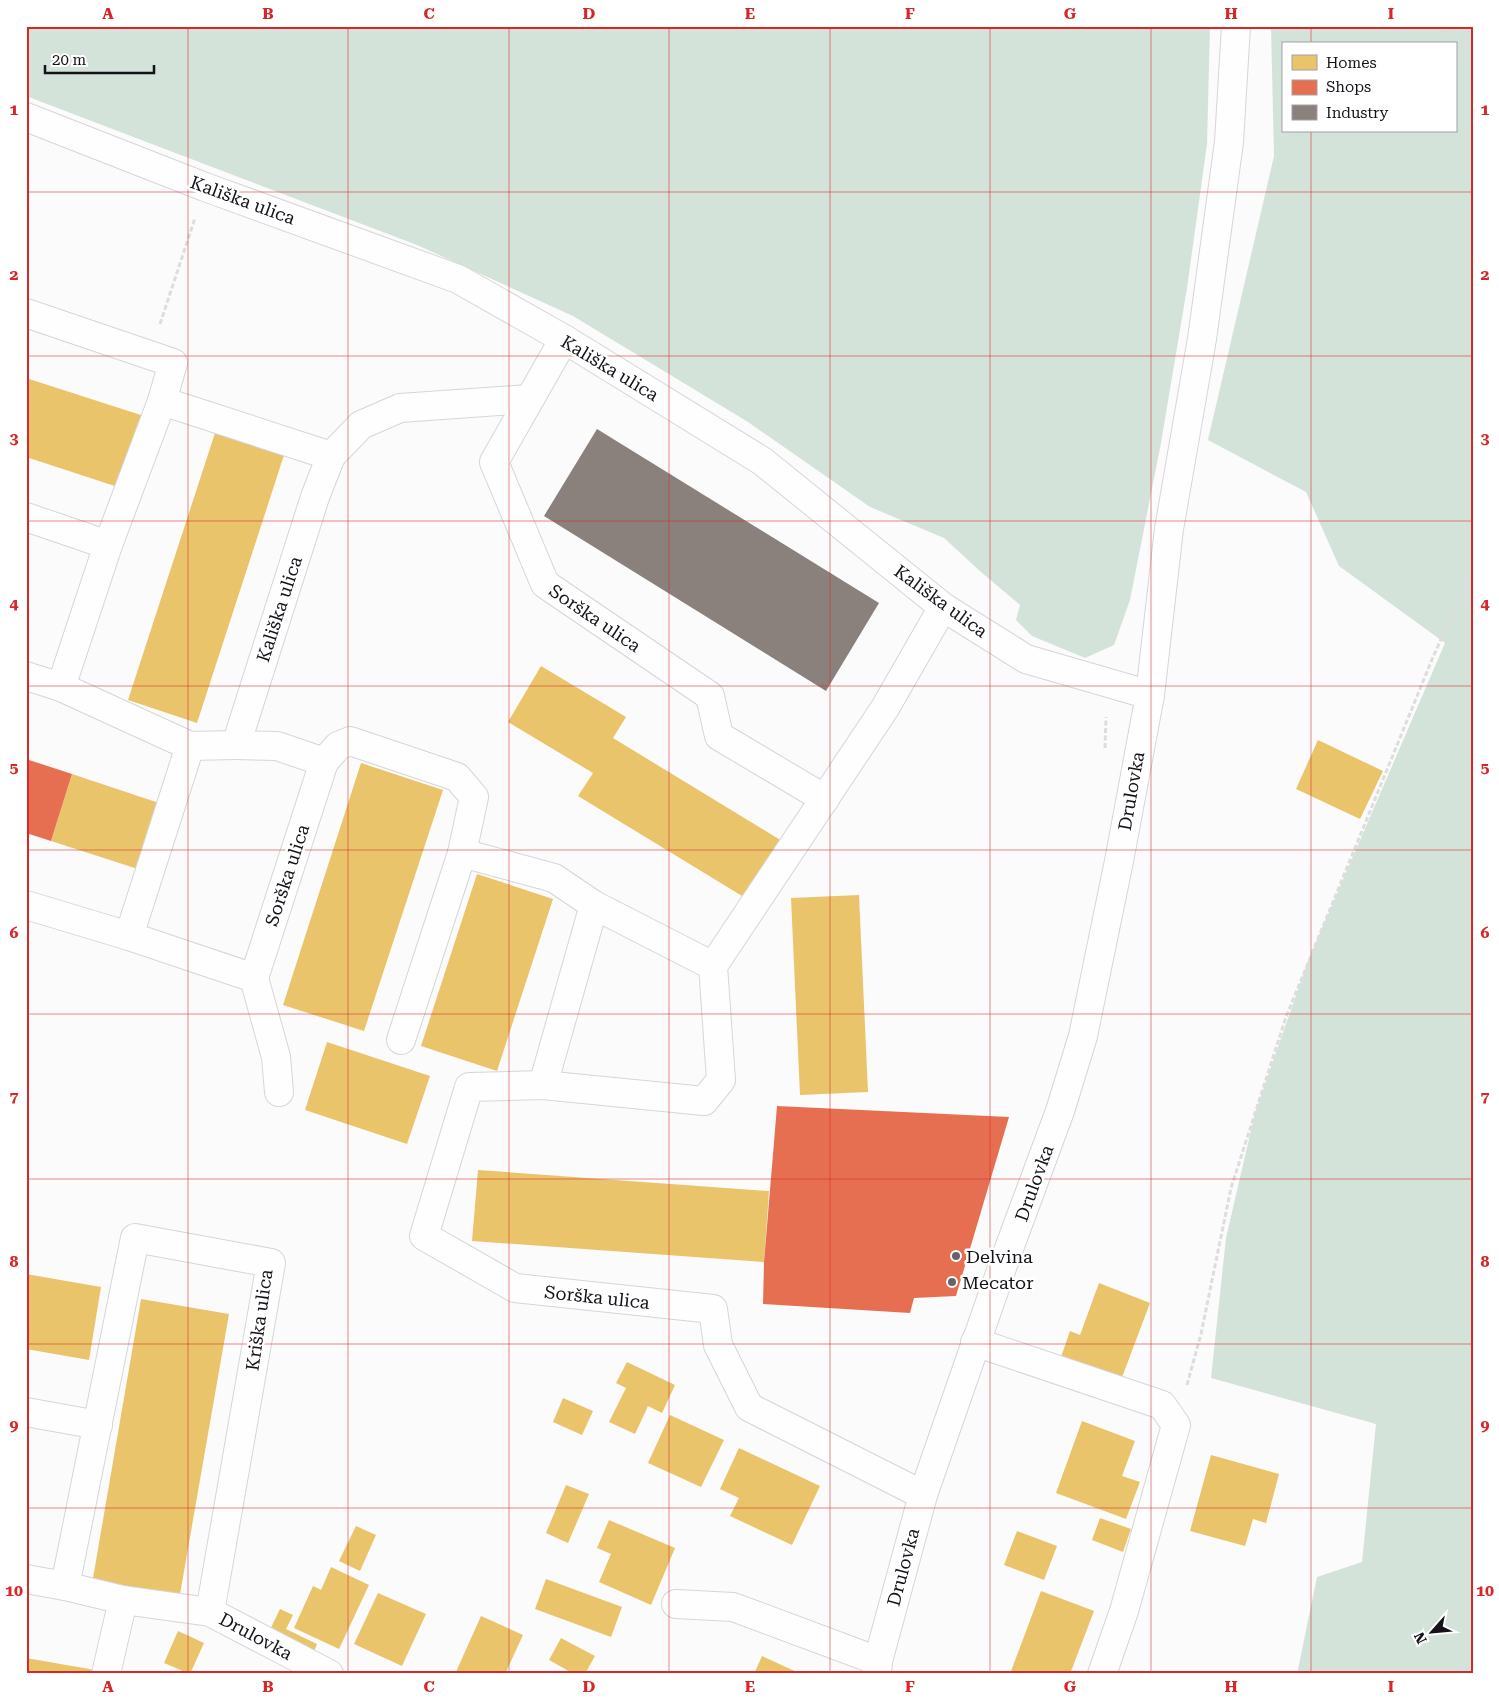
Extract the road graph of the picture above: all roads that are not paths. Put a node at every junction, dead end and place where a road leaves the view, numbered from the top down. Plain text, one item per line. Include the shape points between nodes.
1 (1236, 26) edge
2 (26, 117) edge
3 (26, 313) edge
4 (564, 339) junction
5 (529, 400) junction
6 (162, 401) junction
7 (331, 456) junction
8 (26, 517) edge
9 (108, 545) junction
10 (943, 606) junction
11 (26, 676) edge
12 (61, 687) junction
13 (1150, 695) junction
14 (236, 745) junction
15 (190, 746) junction
16 (324, 762) junction
17 (825, 799) junction
18 (462, 853) junction
19 (26, 905) edge
20 (594, 905) junction
21 (130, 936) junction
22 (713, 966) junction
23 (254, 978) junction
24 (401, 1040) dead end
25 (544, 1085) junction
26 (279, 1092) dead end
27 (975, 1342) junction
28 (26, 1412) edge
29 (98, 1425) junction
30 (923, 1495) junction
31 (26, 1579) edge
32 (65, 1586) junction
33 (122, 1600) junction
34 (676, 1604) dead end
35 (210, 1612) junction
36 (877, 1668) edge
37 (106, 1674) edge
38 (328, 1674) edge
39 (1102, 1674) edge

1 - 13 street, Drulovka via 1230,142 1202,339 1169,529
2 - 4 street, Kališka ulica via 205,187 458,279
3 - 6 street via 173,363
4 - 5 street, Sorška ulica
4 - 10 street, Kališka ulica via 762,461
5 - 7 street via 400,408 361,425
5 - 17 street, Sorška ulica via 494,462 544,584 710,696 719,736
6 - 7 street
6 - 9 street
7 - 14 street, Kališka ulica
8 - 9 street
9 - 12 street
10 - 13 street, Kališka ulica via 1026,659
10 - 17 street via 885,708
11 - 12 street
12 - 15 street
13 - 27 street, Drulovka via 1083,1036 1060,1111
14 - 15 street
14 - 16 street via 277,746
15 - 21 street
16 - 18 street, Sorška ulica via 338,746 350,741 456,777 474,797
16 - 23 street, Sorška ulica
17 - 22 street
18 - 20 street via 554,878
18 - 24 street, Sorška ulica
19 - 21 street
20 - 22 street
20 - 25 street
21 - 23 street
22 - 25 street, Sorška ulica via 721,1080 704,1101
23 - 26 street via 276,1057
25 - 30 street, Sorška ulica via 469,1087 424,1236 515,1288 713,1309 718,1345 749,1407
27 - 30 street, Drulovka
27 - 39 street via 1162,1404 1176,1425 1124,1611
28 - 29 street
29 - 32 street, Kriška ulica
29 - 35 street, Kriška ulica via 135,1238 271,1263
30 - 36 street, Drulovka
31 - 32 street
32 - 33 street
33 - 35 street
33 - 37 street
34 - 36 street, Drulovka via 733,1607
35 - 38 street, Drulovka

